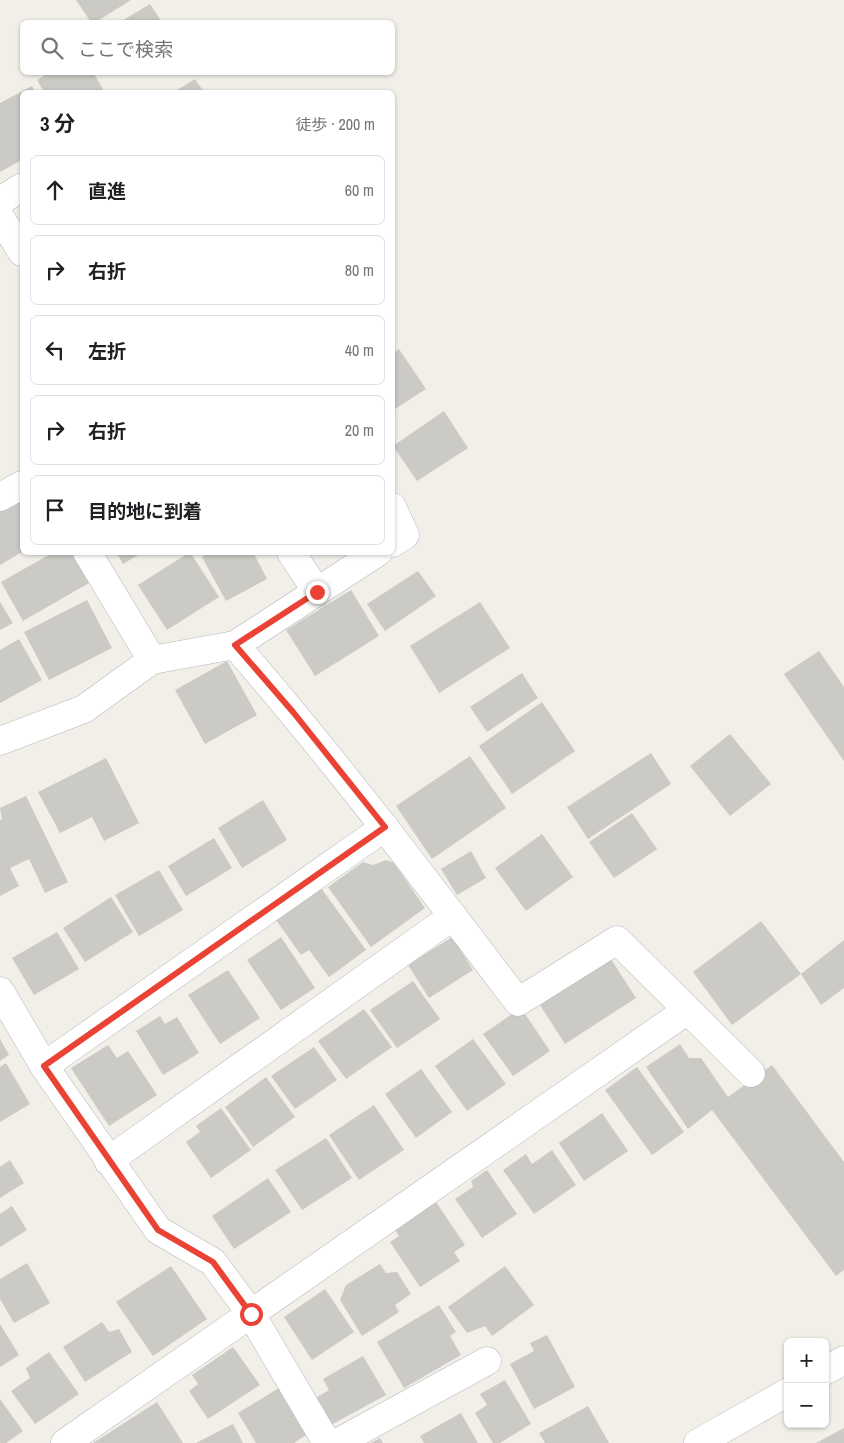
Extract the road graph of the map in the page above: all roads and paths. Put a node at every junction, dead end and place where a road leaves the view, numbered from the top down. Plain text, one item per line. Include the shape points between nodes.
1 (20, 188) edge
2 (0, 201) edge
3 (0, 217) edge
4 (12, 247) edge
5 (20, 485) edge
6 (0, 497) edge
7 (395, 513) edge
8 (395, 541) edge
9 (89, 555) edge
10 (293, 555) edge
11 (373, 555) edge
12 (317, 592) junction
13 (235, 645) junction
14 (152, 660) junction
15 (0, 741) edge
16 (385, 827) junction
17 (453, 916) junction
18 (0, 991) edge
19 (686, 1011) junction
20 (44, 1066) junction
21 (751, 1073) dead end
22 (108, 1161) junction
23 (251, 1314) junction
24 (844, 1360) edge
25 (487, 1361) dead end
26 (829, 1369) edge
27 (784, 1394) edge
28 (65, 1443) edge
29 (327, 1443) edge
30 (337, 1443) edge
31 (698, 1443) edge

1 - 2 street
3 - 4 street
5 - 6 street
7 - 8 street via 405,535
9 - 14 street
10 - 12 street
11 - 12 street
12 - 13 street
13 - 14 street
13 - 16 street
14 - 15 street via 84,709
16 - 17 street
16 - 20 street
17 - 19 street via 518,1002 617,940
17 - 22 street
18 - 20 street
19 - 21 street
19 - 23 street
20 - 22 street
22 - 23 street via 158,1230 213,1262
23 - 28 street
23 - 29 street
24 - 26 street
25 - 30 street
27 - 31 street

